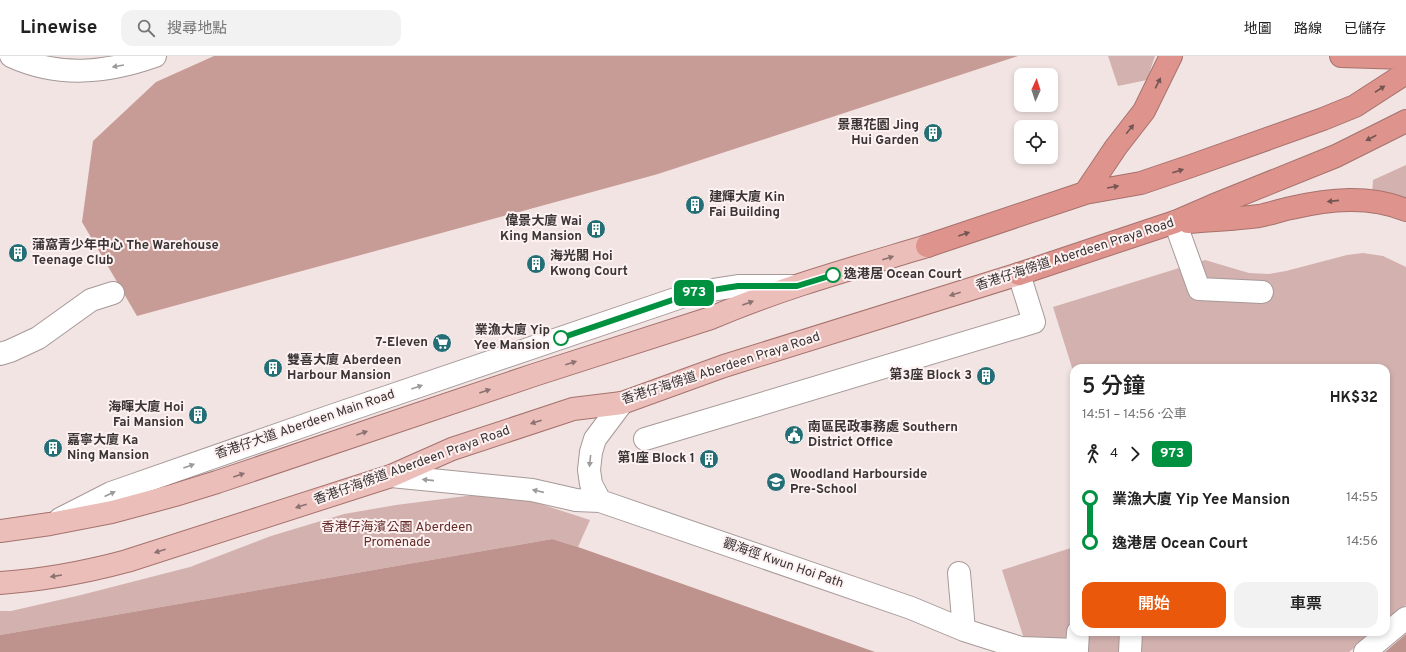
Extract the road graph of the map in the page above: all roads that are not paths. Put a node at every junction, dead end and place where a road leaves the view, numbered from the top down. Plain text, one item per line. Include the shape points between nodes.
1 (11, 56) edge
2 (155, 56) edge
3 (1171, 56) edge
4 (1341, 56) edge
5 (1406, 58) edge
6 (1406, 73) edge
7 (1406, 120) edge
8 (1085, 193) junction
9 (1406, 210) edge
10 (1175, 222) junction
11 (927, 246) joint
12 (1019, 274) junction
13 (797, 286) junction
14 (113, 292) dead end
15 (1262, 292) dead end
16 (0, 354) edge
17 (622, 403) junction
18 (645, 439) dead end
19 (391, 476) junction
20 (600, 501) junction
21 (50, 524) junction
22 (0, 531) edge
23 (958, 573) dead end
24 (0, 583) edge
25 (1406, 618) edge
26 (964, 630) junction
27 (1390, 631) edge
28 (1078, 636) edge
29 (1131, 636) edge
30 (1384, 636) edge
31 (1005, 649) edge
32 (1130, 652) edge
33 (1365, 652) edge

2 -> 1 street via 125,65 68,71 35,66
8 -> 3 highway via 1144,111
4 - 5 highway
8 -> 6 highway via 1141,182 1323,119 1355,106
7 -> 10 highway, 香港仔海傍道 Aberdeen Praya Road via 1336,156
11 -> 8 highway
9 -> 10 highway via 1353,199 1260,215
10 - 12 highway, 香港仔海傍道 Aberdeen Praya Road
10 - 15 street via 1199,289
13 -> 11 main road
12 -> 17 main road, 香港仔海傍道 Aberdeen Praya Road via 724,366
12 - 18 street via 1034,322
21 -> 13 main road via 136,507 217,482 712,318
21 -> 13 street, 香港仔大道 Aberdeen Main Road via 112,493 693,293 738,286
14 - 16 street via 91,300 38,338
17 -> 19 main road, 香港仔海傍道 Aberdeen Praya Road via 573,409 452,449
17 -> 20 street via 595,439 590,452 591,484
20 -> 19 street, 觀海徑 Kwun Hoi Path via 576,500 532,490
19 -> 24 main road, 香港仔海傍道 Aberdeen Praya Road via 121,563 93,570
20 - 26 street, 觀海徑 Kwun Hoi Path via 904,606
21 - 22 main road
23 - 26 street
25 - 27 street
26 - 31 street, 觀海徑 Kwun Hoi Path
28 - 31 street, 觀海徑 Kwun Hoi Path via 1077,650
29 - 32 street
30 - 33 street

